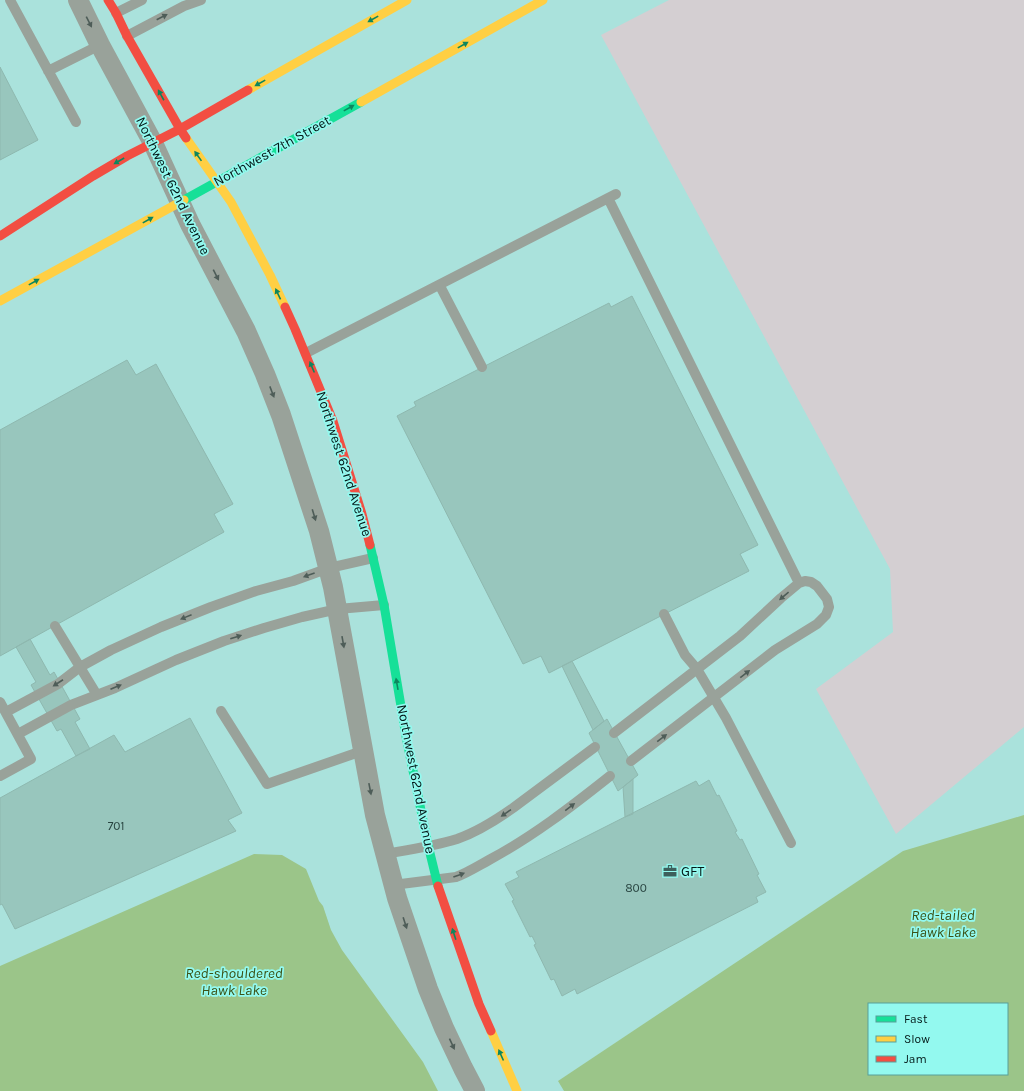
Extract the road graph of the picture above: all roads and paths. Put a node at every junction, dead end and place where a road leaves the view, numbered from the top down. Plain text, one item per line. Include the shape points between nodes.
1 (10, 0) edge
2 (78, 0) edge
3 (108, 0) edge
4 (142, 0) edge
5 (201, 0) edge
6 (407, 0) edge
7 (543, 0) edge
8 (116, 13) junction
9 (127, 36) junction
10 (100, 45) junction
11 (48, 71) junction
12 (76, 122) dead end
13 (180, 129) junction
14 (153, 143) junction
15 (217, 182) junction
16 (180, 202) junction
17 (0, 236) edge
18 (440, 286) junction
19 (0, 301) edge
20 (306, 353) junction
21 (482, 367) dead end
22 (373, 558) junction
23 (329, 568) junction
24 (799, 583) junction
25 (384, 605) junction
26 (338, 609) junction
27 (664, 614) dead end
28 (55, 626) dead end
29 (80, 667) junction
30 (697, 669) junction
31 (97, 695) junction
32 (714, 698) junction
33 (0, 702) edge
34 (221, 711) dead end
35 (6, 712) junction
36 (614, 733) dead end
37 (18, 734) junction
38 (595, 747) dead end
39 (362, 751) junction
40 (631, 761) dead end
41 (0, 776) edge
42 (610, 776) dead end
43 (791, 843) dead end
44 (428, 845) junction
45 (385, 854) junction
46 (436, 880) junction
47 (393, 885) junction
48 (474, 1091) edge
49 (517, 1091) edge

1 - 11 lane
2 -> 10 street, Northwest 62nd Avenue
3 - 8 street, Northwest 62nd Avenue
4 - 8 lane
9 -> 5 lane via 184,6
6 -> 13 street
15 -> 7 street, Northwest 7th Street
8 - 9 street, Northwest 62nd Avenue
13 -> 9 street, Northwest 62nd Avenue
10 - 11 lane
10 - 14 street, Northwest 62nd Avenue
11 - 12 lane
13 - 14 street
15 -> 13 street, Northwest 62nd Avenue
14 - 16 street, Northwest 62nd Avenue
14 -> 17 street via 93,176
15 - 16 street, Northwest 7th Street
20 -> 15 street, Northwest 62nd Avenue via 270,275 231,202
19 -> 16 street, Northwest 7th Street
16 -> 23 street, Northwest 62nd Avenue via 246,331 265,374 297,462
18 - 20 lane
18 - 21 lane
18 - 24 lane via 612,196
22 -> 20 street, Northwest 62nd Avenue via 333,421
22 - 23 lane
22 - 25 street, Northwest 62nd Avenue
23 - 26 street, Northwest 62nd Avenue
23 -> 29 lane via 211,607 161,627
24 -> 30 lane via 740,636
32 -> 24 lane via 775,650 826,615 826,599 817,586 811,582
25 - 26 lane
44 -> 25 street, Northwest 62nd Avenue
31 -> 26 lane via 224,641 302,617
26 -> 39 street, Northwest 62nd Avenue
27 - 30 lane via 685,655
28 - 29 lane
29 - 31 lane
29 -> 35 lane via 58,684
30 - 32 lane
30 - 36 lane
31 - 37 lane via 72,705
40 -> 32 lane
32 - 43 lane
33 - 35 lane
34 - 39 lane via 267,784
35 - 37 lane
37 - 41 lane via 32,759
38 -> 44 lane via 495,820 458,838
39 -> 45 street, Northwest 62nd Avenue via 374,815
46 -> 42 lane via 456,877 501,854 541,829
44 - 45 lane
44 - 46 street, Northwest 62nd Avenue
45 - 47 street, Northwest 62nd Avenue
46 - 47 lane
49 -> 46 street, Northwest 62nd Avenue via 479,1004
47 -> 48 street, Northwest 62nd Avenue via 428,989

